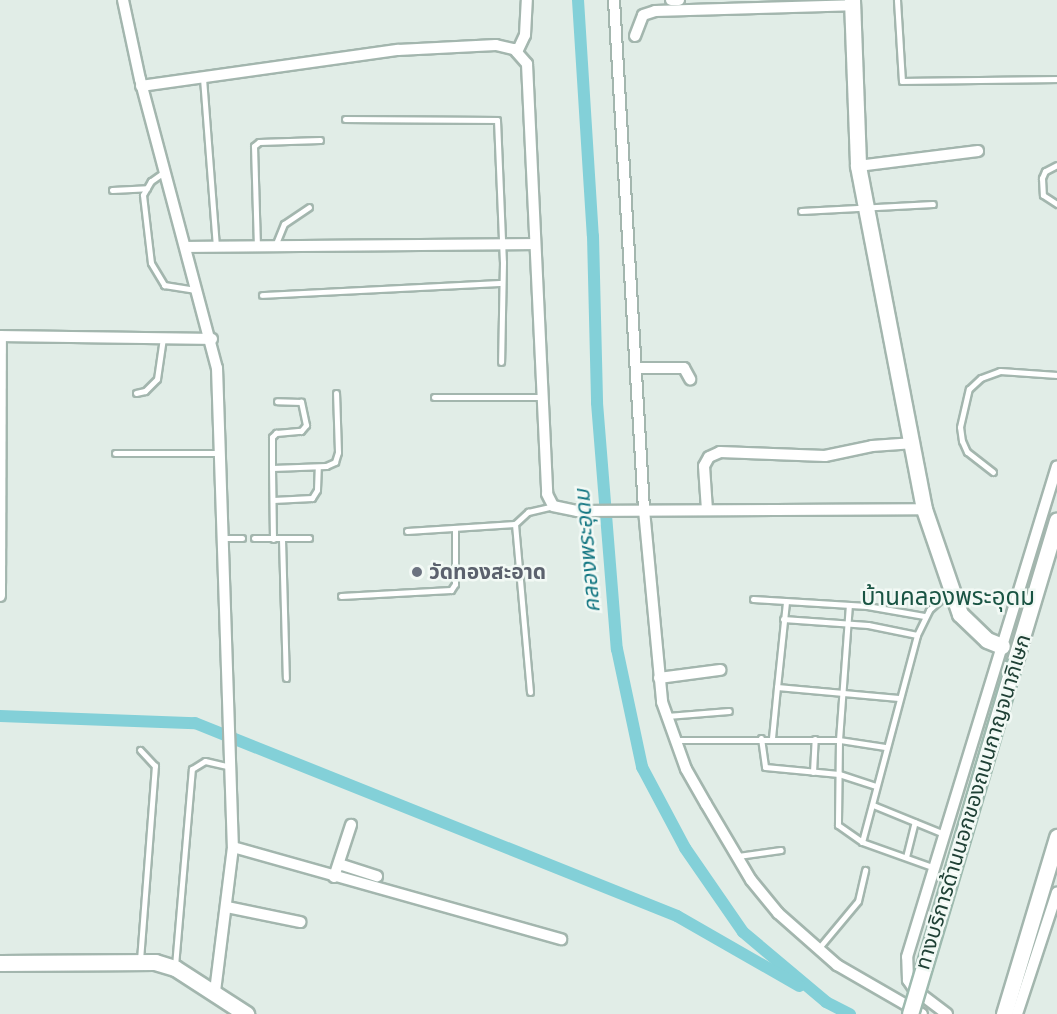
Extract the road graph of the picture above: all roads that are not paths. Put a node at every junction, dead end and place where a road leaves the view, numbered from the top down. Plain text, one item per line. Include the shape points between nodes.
1 (123, 0) edge
2 (527, 0) edge
3 (614, 0) edge
4 (671, 0) edge
5 (679, 0) edge
6 (897, 0) edge
7 (852, 2) edge
8 (635, 36) dead end
9 (517, 52) junction
10 (203, 77) junction
11 (1057, 79) edge
12 (141, 86) junction
13 (345, 119) dead end
14 (320, 140) dead end
15 (978, 150) dead end
16 (1057, 165) edge
17 (858, 166) junction
18 (165, 171) junction
19 (147, 188) junction
20 (112, 190) dead end
21 (933, 204) dead end
22 (1057, 204) edge
23 (309, 207) dead end
24 (865, 207) junction
25 (801, 212) dead end
26 (535, 244) junction
27 (502, 245) junction
28 (275, 246) junction
29 (186, 247) junction
30 (216, 247) junction
31 (257, 247) junction
32 (502, 283) junction
33 (198, 290) junction
34 (262, 295) dead end
35 (1, 336) edge
36 (163, 338) junction
37 (212, 339) junction
38 (501, 362) dead end
39 (636, 368) junction
40 (1057, 375) edge
41 (690, 379) dead end
42 (136, 393) dead end
43 (336, 393) dead end
44 (434, 397) dead end
45 (542, 397) junction
46 (277, 400) dead end
47 (911, 443) junction
48 (115, 453) dead end
49 (221, 453) junction
50 (1057, 466) edge
51 (318, 467) junction
52 (272, 468) junction
53 (993, 472) dead end
54 (273, 500) junction
55 (553, 506) junction
56 (924, 509) junction
57 (644, 510) junction
58 (707, 510) junction
59 (1057, 520) edge
60 (515, 524) junction
61 (455, 528) junction
62 (407, 531) dead end
63 (309, 537) dead end
64 (224, 538) junction
65 (242, 538) dead end
66 (254, 538) dead end
67 (282, 538) junction
68 (273, 539) junction
69 (1, 562) edge
70 (950, 591) junction
71 (0, 596) edge
72 (341, 596) dead end
73 (753, 599) dead end
74 (786, 602) junction
75 (849, 605) junction
76 (924, 616) junction
77 (783, 619) junction
78 (847, 624) junction
79 (917, 635) junction
80 (1002, 646) junction
81 (720, 670) dead end
82 (286, 678) dead end
83 (659, 678) junction
84 (777, 687) junction
85 (840, 691) junction
86 (530, 692) dead end
87 (899, 698) junction
88 (729, 711) dead end
89 (667, 716) junction
90 (761, 738) junction
91 (772, 738) junction
92 (815, 739) junction
93 (839, 740) junction
94 (675, 741) junction
95 (885, 747) junction
96 (140, 750) dead end
97 (232, 767) junction
98 (813, 772) junction
99 (838, 774) junction
100 (876, 786) junction
101 (873, 805) junction
102 (915, 822) junction
103 (351, 825) dead end
104 (945, 835) junction
105 (1057, 837) edge
106 (862, 842) junction
107 (233, 847) junction
108 (781, 850) dead end
109 (736, 856) junction
110 (906, 857) junction
111 (339, 864) junction
112 (935, 868) junction
113 (865, 870) dead end
114 (377, 876) dead end
115 (334, 877) junction
116 (1057, 892) edge
117 (226, 907) junction
118 (300, 922) dead end
119 (561, 939) dead end
120 (817, 950) junction
121 (140, 960) junction
122 (0, 963) edge
123 (175, 968) junction
124 (215, 992) junction
125 (246, 1014) edge
126 (910, 1014) edge
127 (922, 1014) edge
128 (947, 1014) edge
129 (1004, 1014) edge
130 (1017, 1014) edge

1 - 12 street
2 - 9 street via 525,35
3 - 39 street
4 - 5 street
6 - 11 lane via 902,81
7 - 8 street via 655,11 643,15
7 - 17 street
9 - 10 street via 496,45 398,50
9 - 26 street via 527,64
10 - 12 street
10 - 30 lane
12 - 18 street
13 - 27 lane via 497,120
14 - 31 lane via 259,142 254,146
15 - 17 street
16 - 22 lane via 1045,171 1042,178 1043,195
17 - 24 street
18 - 19 lane
18 - 29 street
19 - 20 lane
19 - 33 lane via 144,207 151,263 157,278 180,290
21 - 24 lane
23 - 28 lane via 284,224
24 - 25 lane
24 - 47 street
26 - 27 street
26 - 45 street
27 - 28 street
27 - 32 lane
28 - 31 street
29 - 30 street
29 - 33 street
30 - 31 street
32 - 34 lane
32 - 38 lane
33 - 37 street
35 - 36 street
35 - 69 street
36 - 37 street
36 - 42 lane via 157,379 146,392
37 - 49 street
39 - 41 street via 684,368
39 - 57 street
40 - 53 lane via 1000,371 981,378 969,389 960,427 962,441 968,452
43 - 51 lane via 338,452 335,462
44 - 45 lane
45 - 55 street via 547,494
46 - 52 lane via 301,402 306,425 301,431 276,433 272,437
47 - 56 street
47 - 58 street via 825,456 720,452 709,457 704,465
48 - 49 lane
49 - 64 street
50 - 80 street
51 - 52 lane
51 - 54 lane via 317,490 312,498
52 - 54 lane
54 - 68 lane
55 - 57 street via 577,511
55 - 60 lane via 528,512
56 - 58 street
56 - 70 street
57 - 58 street
57 - 83 street
59 - 126 street, ทางบริการด้านนอกของถนนกาญจนาภิเษก, bridge
60 - 61 lane
60 - 86 lane
61 - 62 lane
61 - 72 lane via 455,584 451,590
63 - 67 lane
64 - 65 lane
64 - 97 street
66 - 68 lane
67 - 68 lane
67 - 82 lane
69 - 71 street
70 - 76 lane
70 - 80 street via 969,626
73 - 74 lane
74 - 75 lane
74 - 77 lane
75 - 76 lane
75 - 78 lane
76 - 79 lane
77 - 78 lane
77 - 84 lane
78 - 79 lane
78 - 85 lane
79 - 87 lane
80 - 104 street
81 - 83 street
83 - 89 street
84 - 85 lane
84 - 91 lane
85 - 87 lane
85 - 93 lane
87 - 95 lane
88 - 89 lane
89 - 94 street
90 - 91 lane
90 - 94 lane
90 - 98 lane via 765,767
91 - 92 lane
92 - 93 lane
92 - 98 lane
93 - 95 lane
93 - 99 lane
94 - 109 street via 686,769
95 - 100 lane
96 - 121 lane via 155,766
97 - 107 street
97 - 123 lane via 205,761 192,770
98 - 99 lane
99 - 100 lane
99 - 106 lane via 838,825
100 - 101 lane
101 - 102 lane
101 - 106 lane
102 - 104 lane
102 - 110 lane
103 - 111 street
104 - 112 street
105 - 129 street
106 - 110 lane
107 - 115 street
107 - 117 street
108 - 109 lane
109 - 120 street via 778,913
110 - 112 lane
111 - 114 street
111 - 115 street
112 - 128 street via 906,967 914,989
113 - 120 lane via 858,901
115 - 119 street
116 - 130 street
117 - 118 street
117 - 124 street
120 - 127 street
121 - 122 street
121 - 123 street
123 - 124 street
124 - 125 street

